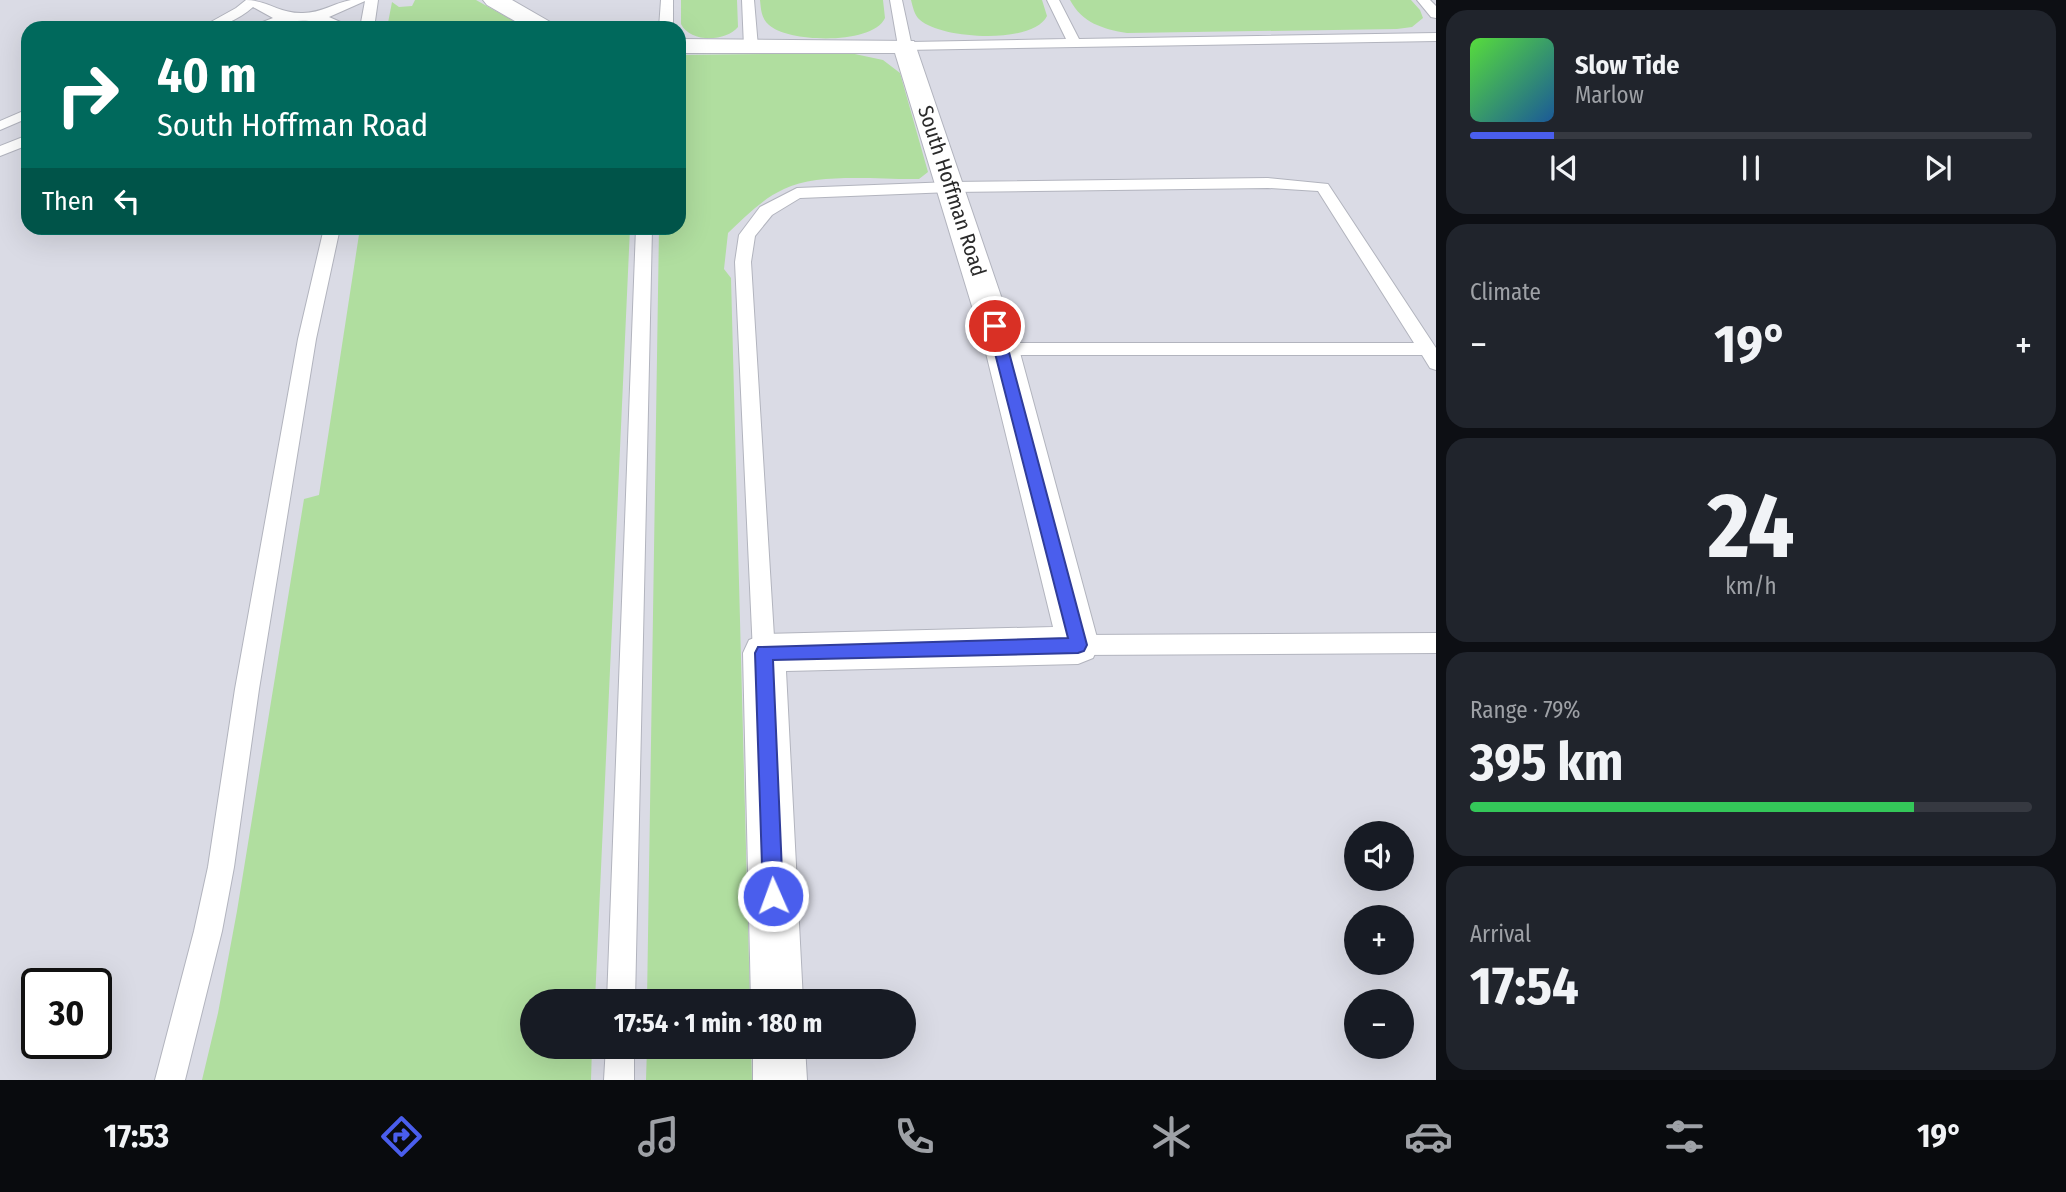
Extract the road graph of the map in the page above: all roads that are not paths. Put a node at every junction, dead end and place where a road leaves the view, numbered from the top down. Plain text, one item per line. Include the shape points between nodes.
1 (253, 0) edge
2 (360, 0) edge
3 (372, 0) edge
4 (495, 0) edge
5 (667, 0) edge
6 (748, 0) edge
7 (896, 0) edge
8 (1053, 0) edge
9 (1423, 0) edge
10 (1436, 14) edge
11 (294, 17) junction
12 (221, 21) edge
13 (279, 21) edge
14 (329, 21) edge
15 (368, 21) edge
16 (532, 21) edge
17 (666, 21) edge
18 (1436, 37) edge
19 (1074, 43) junction
20 (686, 46) edge
21 (905, 46) junction
22 (751, 47) junction
23 (21, 116) edge
24 (0, 126) edge
25 (21, 142) edge
26 (0, 152) edge
27 (951, 187) junction
28 (330, 235) edge
29 (643, 235) edge
30 (1002, 349) junction
31 (1431, 356) edge
32 (1436, 643) edge
33 (1078, 645) junction
34 (764, 653) junction
35 (621, 989) edge
36 (777, 989) edge
37 (620, 1059) edge
38 (779, 1059) edge
39 (170, 1080) edge
40 (619, 1080) edge
41 (780, 1080) edge

1 - 11 lane via 269,11
1 - 12 lane
2 - 11 lane via 330,12
3 - 15 lane
4 - 16 street
5 - 17 lane
6 - 22 lane
7 - 21 lane
8 - 19 lane
9 - 10 lane
11 - 13 lane
11 - 14 lane
18 - 19 lane
19 - 21 lane
20 - 22 street
21 - 22 street
21 - 27 street, South Hoffman Road
23 - 24 lane
25 - 26 lane
27 - 30 street, South Hoffman Road
27 - 31 lane via 1268,183 1323,187
27 - 34 lane via 797,193 766,211 747,235 743,262
28 - 39 lane via 307,339 221,867
29 - 35 lane
30 - 31 lane
30 - 33 street, South Hoffman Road
32 - 33 lane
33 - 34 street
34 - 36 street
37 - 40 lane
38 - 41 street

